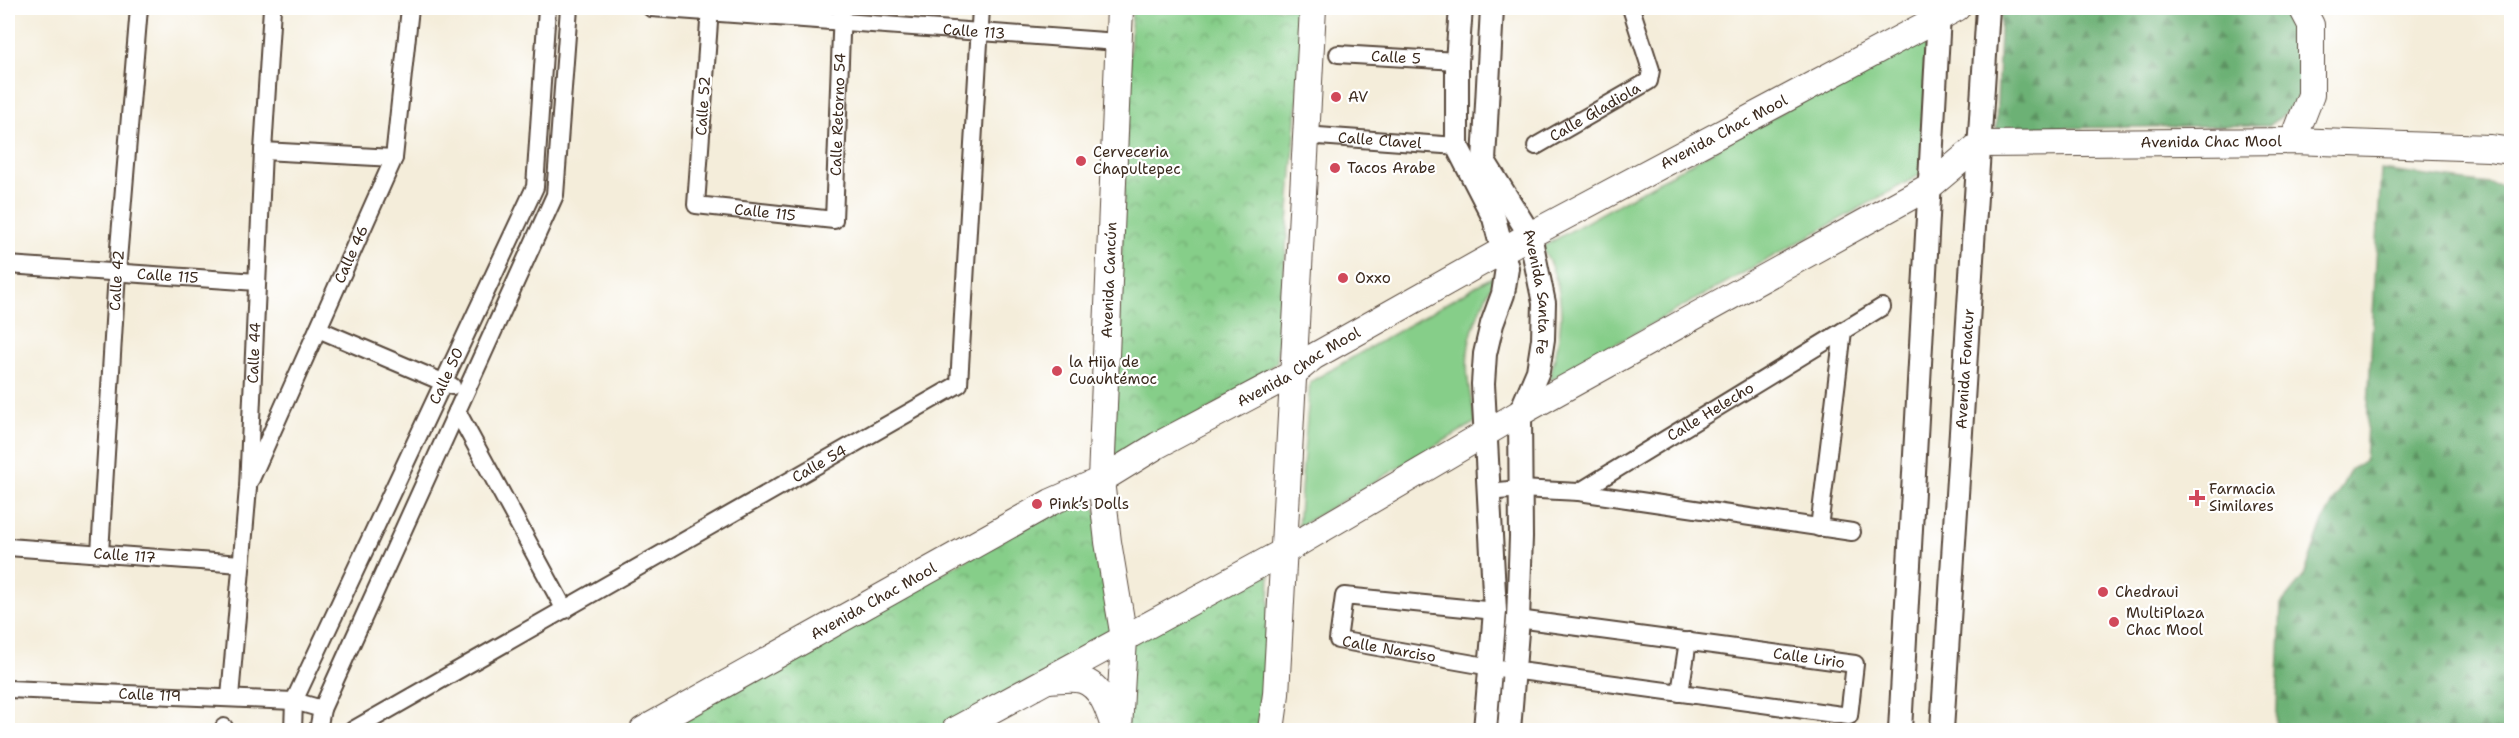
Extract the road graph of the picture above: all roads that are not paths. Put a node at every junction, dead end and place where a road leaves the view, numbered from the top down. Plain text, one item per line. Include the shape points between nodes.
1 (139, 8) edge
2 (272, 8) edge
3 (410, 8) edge
4 (546, 8) edge
5 (569, 8) edge
6 (651, 8) edge
7 (981, 8) edge
8 (1120, 8) edge
9 (1313, 8) edge
10 (1461, 8) edge
11 (1492, 8) edge
12 (1631, 8) edge
13 (1988, 8) edge
14 (2302, 8) edge
15 (710, 10) edge
16 (1948, 11) edge
17 (841, 15) edge
18 (979, 33) junction
19 (1118, 42) junction
20 (1338, 54) dead end
21 (1457, 62) junction
22 (1304, 135) junction
23 (2293, 141) junction
24 (1980, 144) junction
25 (1457, 146) junction
26 (1536, 146) dead end
27 (263, 151) junction
28 (2511, 151) edge
29 (394, 158) junction
30 (1930, 186) junction
31 (696, 204) joint
32 (834, 220) joint
33 (1530, 236) junction
34 (1504, 251) junction
35 (8, 265) edge
36 (117, 272) junction
37 (257, 282) junction
38 (1882, 307) dead end
39 (318, 329) junction
40 (1843, 331) junction
41 (1301, 361) junction
42 (444, 382) junction
43 (466, 392) junction
44 (457, 411) junction
45 (1520, 413) junction
46 (1484, 434) junction
47 (1101, 480) junction
48 (248, 488) junction
49 (1520, 489) junction
50 (1488, 492) junction
51 (1579, 492) junction
52 (1819, 528) junction
53 (1852, 532) dead end
54 (8, 547) edge
55 (1283, 552) junction
56 (100, 553) junction
57 (241, 564) junction
58 (565, 610) junction
59 (1495, 611) junction
60 (1518, 618) junction
61 (1124, 638) junction
62 (1688, 642) junction
63 (1491, 667) junction
64 (1514, 669) junction
65 (1048, 680) junction
66 (8, 689) edge
67 (1680, 693) junction
68 (230, 698) junction
69 (294, 701) junction
70 (322, 709) junction
71 (293, 730) edge
72 (318, 730) edge
73 (353, 730) edge
74 (643, 730) edge
75 (956, 730) edge
76 (1117, 730) edge
77 (1270, 730) edge
78 (1485, 730) edge
79 (1509, 730) edge
80 (1900, 730) edge
81 (1942, 730) edge

1 - 36 street, Calle 42
2 - 27 street, Calle 44
3 - 29 street, Calle 46
4 - 42 street, Calle 50 via 535,187
5 - 43 street, Calle 50 via 555,195
6 - 15 street, Calle 113
7 - 18 street, Calle 54
8 - 19 main road, Avenida Cancún
9 - 22 main road
10 - 21 street, Avenida Santa Fe
11 - 33 street, Avenida Santa Fe via 1484,161
12 - 26 street, Calle Gladiola via 1651,69 1649,81
13 - 24 street, Avenida Fonatur
14 - 23 main road, Avenida Chac Mool via 2311,25 2311,95
15 - 17 street, Calle 113
15 - 31 street, Calle 52
16 - 30 street
16 - 33 main road, Avenida Chac Mool
17 - 18 street, Calle 113
17 - 32 street, Calle Retorno 54
18 - 19 street, Calle 113
18 - 58 street, Calle 54 via 959,384
19 - 47 main road, Avenida Cancún
20 - 21 street, Calle 5
21 - 25 street, Avenida Santa Fe
22 - 25 street, Calle Clavel
22 - 41 main road
23 - 24 main road, Avenida Chac Mool
23 - 28 main road, Avenida Chac Mool
24 - 30 main road
24 - 81 street, Avenida Fonatur
25 - 34 street, Avenida Santa Fe via 1494,218
27 - 29 street
27 - 37 street, Calle 44
29 - 39 street, Calle 46
30 - 45 main road
30 - 80 street
31 - 32 street, Calle 115
33 - 34 main road, Avenida Chac Mool
33 - 45 street, Avenida Santa Fe via 1544,303 1543,339 1538,371
34 - 41 main road, Avenida Chac Mool
34 - 46 street, Avenida Santa Fe via 1507,268 1503,294 1485,354
35 - 36 street, Calle 115
36 - 37 street, Calle 115
36 - 56 street, Calle 42
37 - 48 street, Calle 44
38 - 40 street, Calle Helecho
39 - 42 street
39 - 48 street, Calle 46
40 - 51 street, Calle Helecho
40 - 52 street
41 - 47 main road, Avenida Chac Mool
41 - 55 main road
42 - 43 street
42 - 69 street, Calle 50
43 - 44 street, Calle 50
44 - 58 street
44 - 70 street, Calle 50
45 - 46 main road
45 - 49 street, Avenida Santa Fe
46 - 50 street, Avenida Santa Fe
46 - 55 main road
47 - 61 main road, Avenida Cancún
47 - 74 main road, Avenida Chac Mool via 1051,502
48 - 57 street, Calle 44
49 - 50 street
49 - 51 street
49 - 60 street, Avenida Santa Fe
50 - 59 street, Avenida Santa Fe
51 - 52 street
52 - 53 street
54 - 56 street, Calle 117
55 - 61 main road
55 - 77 main road via 1276,694
56 - 57 street, Calle 117
57 - 68 street, Calle 44
58 - 73 street, Calle 54
59 - 63 street, Avenida Santa Fe
59 - 63 street, Calle Narciso via 1344,596 1338,640
60 - 62 street, Calle Lirio
60 - 64 street, Avenida Santa Fe
61 - 65 main road
61 - 76 main road, Avenida Cancún
62 - 67 street
62 - 67 street, Calle Lirio via 1855,664 1849,716
63 - 64 street, Calle Lirio
63 - 78 street, Avenida Santa Fe
64 - 67 street, Calle Lirio
64 - 79 street, Avenida Santa Fe
65 - 75 main road
65 - 76 main road via 1082,680 1094,688 1104,700
66 - 68 street, Calle 119
68 - 69 street, Calle 119
69 - 70 street, Calle 119
69 - 71 street, Calle 50
70 - 72 street, Calle 50

